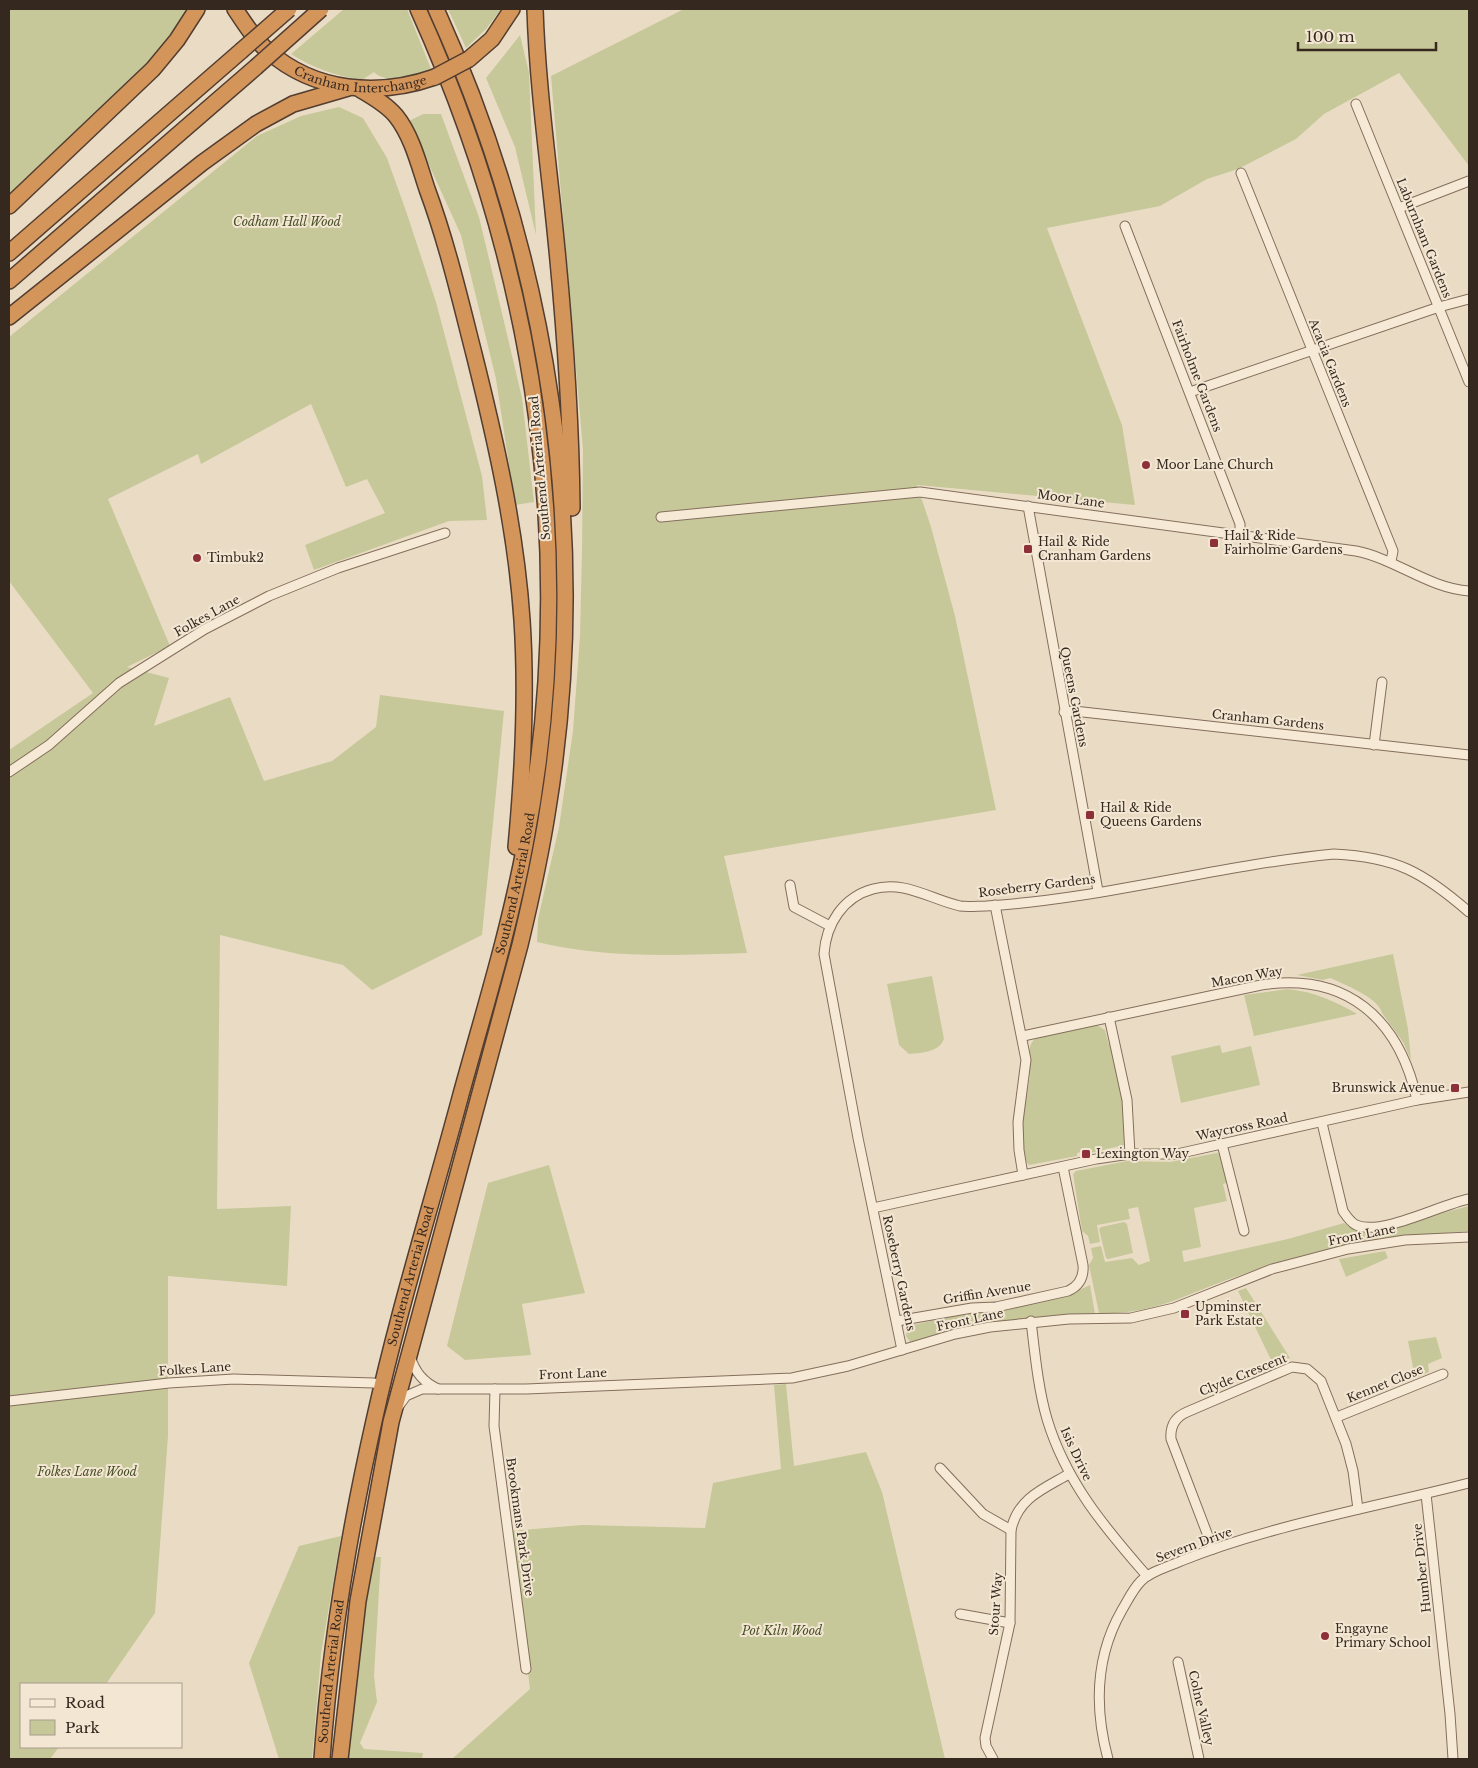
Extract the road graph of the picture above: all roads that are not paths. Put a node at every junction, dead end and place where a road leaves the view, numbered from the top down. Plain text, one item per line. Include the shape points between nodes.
1 (197, 9) edge
2 (236, 9) edge
3 (289, 9) edge
4 (321, 9) edge
5 (418, 9) edge
6 (436, 9) edge
7 (512, 9) edge
8 (535, 9) edge
9 (355, 89) junction
10 (1356, 104) dead end
11 (1241, 173) dead end
12 (1469, 181) edge
13 (9, 206) edge
14 (1399, 208) junction
15 (1124, 226) dead end
16 (9, 253) edge
17 (9, 281) edge
18 (1469, 299) edge
19 (1439, 307) junction
20 (9, 317) edge
21 (1310, 350) junction
22 (1469, 382) edge
23 (1190, 392) junction
24 (1028, 506) junction
25 (661, 517) dead end
26 (445, 533) dead end
27 (1240, 536) junction
28 (1391, 561) junction
29 (1469, 591) edge
30 (1382, 682) dead end
31 (1064, 712) junction
32 (1374, 745) junction
33 (1469, 755) edge
34 (9, 772) edge
35 (549, 807) junction
36 (790, 885) dead end
37 (1098, 892) junction
38 (995, 905) junction
39 (1469, 912) edge
40 (830, 926) junction
41 (503, 940) junction
42 (1109, 1017) junction
43 (1023, 1036) junction
44 (1469, 1092) edge
45 (1417, 1100) junction
46 (1322, 1123) junction
47 (1222, 1144) junction
48 (1130, 1154) junction
49 (1063, 1166) junction
50 (1023, 1175) junction
51 (1469, 1199) edge
52 (873, 1208) junction
53 (1244, 1231) dead end
54 (1469, 1236) edge
55 (897, 1321) junction
56 (1031, 1321) junction
57 (410, 1348) junction
58 (902, 1350) junction
59 (1443, 1374) dead end
60 (382, 1387) junction
61 (438, 1389) junction
62 (495, 1389) junction
63 (9, 1401) edge
64 (1337, 1417) junction
65 (391, 1422) junction
66 (940, 1468) dead end
67 (1069, 1474) junction
68 (1469, 1483) edge
69 (1426, 1494) junction
70 (1358, 1509) junction
71 (1011, 1530) junction
72 (1213, 1548) junction
73 (1147, 1576) junction
74 (960, 1614) dead end
75 (1010, 1623) junction
76 (1178, 1662) dead end
77 (526, 1669) dead end
78 (1104, 1758) edge
79 (322, 1759) edge
80 (340, 1759) edge
81 (993, 1759) edge
82 (1199, 1759) edge
83 (1453, 1759) edge

1 - 13 highway via 153,69
2 - 9 highway, Cranham Interchange via 257,40 282,62 310,76
3 - 16 highway, bridge
4 - 17 highway, bridge
5 - 41 highway, Southend Arterial Road via 454,91 498,224 528,355 545,490 548,626 543,717 525,847
6 - 35 highway, Southend Arterial Road via 486,131 514,220 536,308 551,396 561,489 565,581 562,673
7 - 9 highway, Cranham Interchange, bridge via 492,38 469,59 435,77 399,88
8 - 35 highway via 542,127 563,315 571,449 574,627 565,719
9 - 20 highway via 293,104 256,124
9 - 41 highway via 388,108 400,122 433,206 489,415 511,522 522,622 524,720 519,817
10 - 14 street, Laburnham Gardens
11 - 21 street, Acacia Gardens
12 - 14 street
14 - 19 street, Laburnham Gardens
15 - 23 street, Fairholme Gardens
18 - 19 street
19 - 21 street
19 - 22 street, Laburnham Gardens
21 - 23 street
21 - 28 street, Acacia Gardens via 1393,551
23 - 27 street, Fairholme Gardens via 1240,524
24 - 25 street, Moor Lane via 920,492
24 - 27 street, Moor Lane
24 - 31 street, Queens Gardens
26 - 34 street, Folkes Lane via 321,575 269,596 205,629 119,683 49,745
27 - 28 street, Moor Lane via 1356,551
28 - 29 street, Moor Lane via 1434,584
30 - 32 street
31 - 32 street, Cranham Gardens
31 - 37 street, Queens Gardens
32 - 33 street, Cranham Gardens
35 - 57 highway, Southend Arterial Road via 520,945
36 - 40 street via 794,907
37 - 38 street, Roseberry Gardens
37 - 39 street, Roseberry Gardens via 1318,856 1362,855 1386,860 1423,876
38 - 40 street, Roseberry Gardens via 961,906 905,888 880,887 850,900
38 - 43 street
40 - 52 street, Roseberry Gardens via 824,954
41 - 60 highway, Southend Arterial Road
42 - 43 street, Macon Way
42 - 45 street, Macon Way via 1277,982 1309,983 1330,988 1357,1001 1386,1027 1405,1061
42 - 48 street via 1127,1100
43 - 50 street via 1026,1076 1017,1137
44 - 45 street, Waycross Road
45 - 46 street, Waycross Road
46 - 47 street, Waycross Road
46 - 51 street via 1343,1211 1348,1220 1357,1225 1376,1226 1424,1215
47 - 48 street, Waycross Road via 1176,1154
47 - 53 street
48 - 49 street, Waycross Road
49 - 50 street, Waycross Road
49 - 55 street, Griffin Avenue via 1083,1265 1082,1278 1076,1286 1068,1291 996,1307
50 - 52 street, Waycross Road
52 - 55 street, Roseberry Gardens
54 - 56 street, Front Lane via 1405,1240 1348,1249 1272,1269 1174,1308 1131,1318
55 - 58 street, Roseberry Gardens
56 - 58 street, Front Lane via 955,1334
56 - 67 street, Isis Drive via 1042,1401 1053,1438
57 - 61 street via 417,1373
57 - 65 highway, Southend Arterial Road
58 - 62 street, Front Lane via 792,1378
59 - 64 street, Kennet Close
60 - 63 street, Folkes Lane via 374,1383 234,1379
60 - 79 highway, Southend Arterial Road via 340,1596
61 - 62 street, Front Lane
61 - 65 street, Front Lane via 417,1391 406,1396
62 - 77 street, Brookmans Park Drive via 494,1426
64 - 70 street, Clyde Crescent via 1353,1471
64 - 72 street, Clyde Crescent via 1321,1381 1315,1373 1300,1366 1179,1415 1172,1426 1171,1440
65 - 80 highway, Southend Arterial Road via 358,1601
66 - 71 street via 983,1514
67 - 71 street, Stour Way via 1025,1501 1014,1518
67 - 73 street, Isis Drive via 1106,1529
68 - 69 street, Severn Drive
69 - 70 street, Severn Drive
69 - 83 street, Humber Drive
70 - 72 street, Severn Drive
71 - 75 street, Stour Way
72 - 73 street, Severn Drive
73 - 78 street, Severn Drive via 1136,1587 1116,1621 1102,1660 1098,1694
74 - 75 street
75 - 81 street, Stour Way via 985,1738
76 - 82 street, Colne Valley

